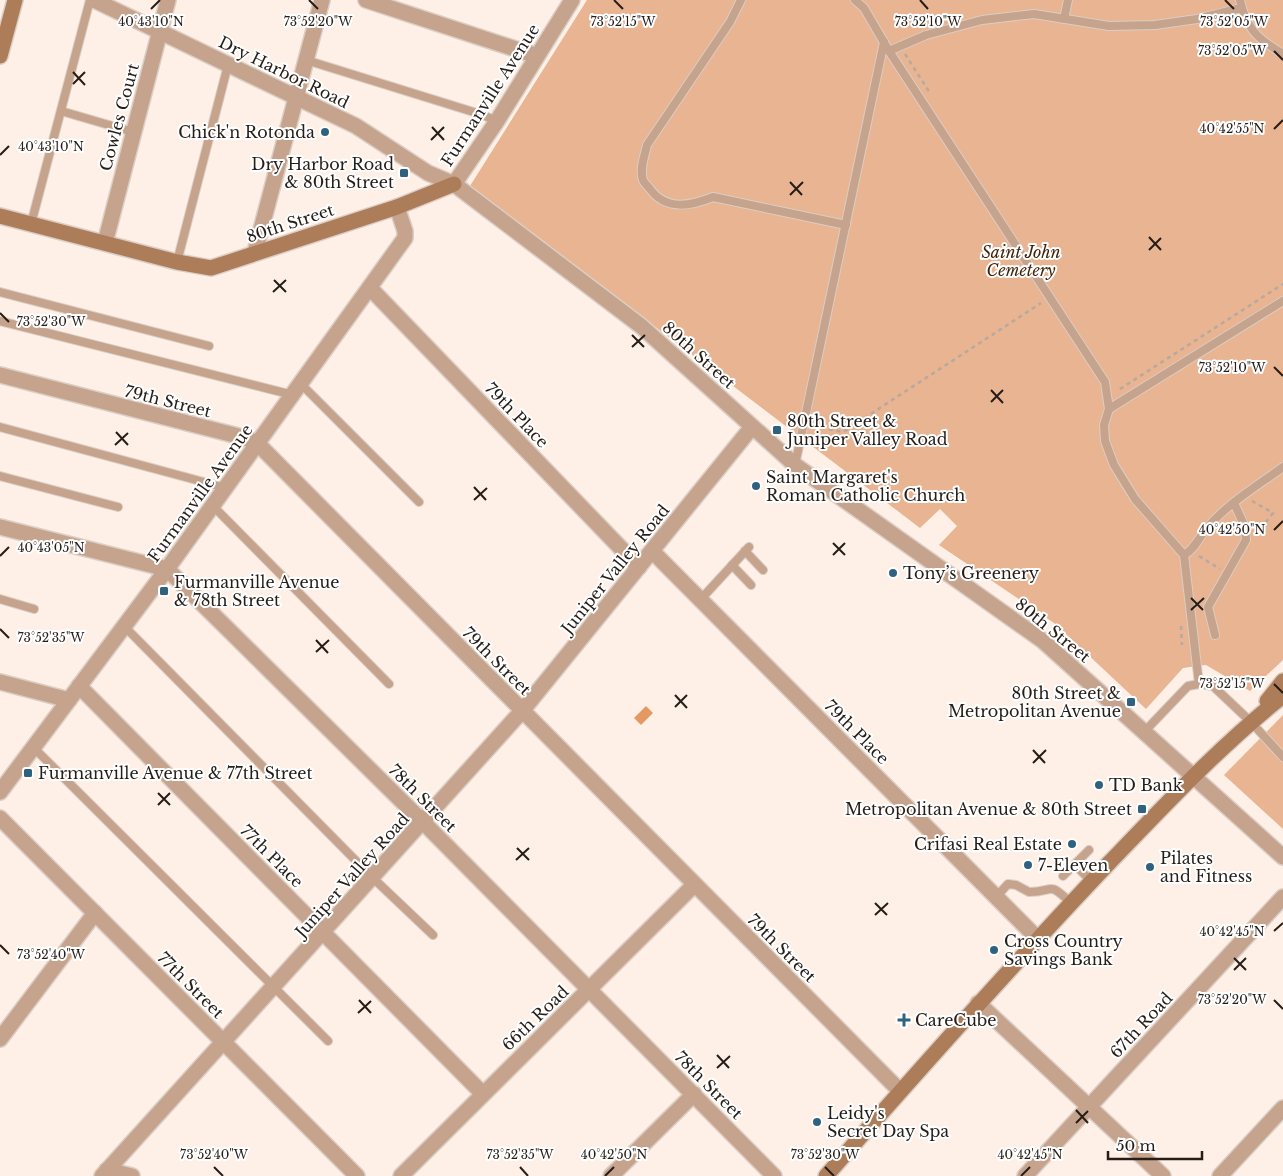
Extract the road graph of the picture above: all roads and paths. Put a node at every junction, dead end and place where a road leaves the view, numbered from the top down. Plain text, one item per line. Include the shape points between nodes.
1 (15, 0) edge
2 (90, 0) edge
3 (94, 0) edge
4 (168, 0) edge
5 (322, 0) edge
6 (366, 0) edge
7 (572, 0) edge
8 (741, 0) edge
9 (855, 0) edge
10 (1068, 0) edge
11 (1240, 4) edge
12 (1064, 19) junction
13 (160, 32) junction
14 (884, 42) junction
15 (889, 51) junction
16 (1283, 54) edge
17 (0, 56) edge
18 (537, 56) junction
19 (306, 60) junction
20 (228, 65) junction
21 (296, 98) junction
22 (60, 112) junction
23 (497, 122) junction
24 (134, 132) junction
25 (454, 184) junction
26 (397, 207) junction
27 (0, 216) edge
28 (31, 224) junction
29 (846, 224) junction
30 (104, 243) junction
31 (255, 252) junction
32 (177, 262) junction
33 (1283, 284) edge
34 (370, 288) junction
35 (0, 292) edge
36 (1049, 298) junction
37 (1283, 301) edge
38 (0, 321) edge
39 (209, 346) dead end
40 (0, 375) edge
41 (297, 389) junction
42 (1108, 396) junction
43 (1109, 409) junction
44 (805, 424) junction
45 (0, 427) edge
46 (752, 427) junction
47 (258, 444) junction
48 (796, 465) junction
49 (1283, 467) edge
50 (0, 476) edge
51 (226, 488) junction
52 (420, 502) dead end
53 (1234, 503) junction
54 (118, 506) dead end
55 (213, 506) junction
56 (0, 527) edge
57 (652, 551) junction
58 (1188, 553) junction
59 (732, 565) junction
60 (638, 567) junction
61 (167, 569) junction
62 (763, 570) dead end
63 (1227, 573) junction
64 (751, 585) dead end
65 (0, 599) edge
66 (701, 599) junction
67 (34, 608) dead end
68 (1181, 625) dead end
69 (124, 626) junction
70 (1215, 635) dead end
71 (1182, 645) dead end
72 (1283, 681) edge
73 (0, 682) edge
74 (390, 684) dead end
75 (1198, 684) junction
76 (79, 686) junction
77 (1283, 696) edge
78 (69, 700) junction
79 (522, 711) junction
80 (1251, 722) junction
81 (1144, 732) junction
82 (33, 747) junction
83 (1283, 757) edge
84 (1194, 777) junction
85 (0, 792) edge
86 (0, 818) edge
87 (423, 822) junction
88 (1089, 850) dead end
89 (1283, 857) edge
90 (1075, 865) junction
91 (1063, 876) dead end
92 (373, 878) junction
93 (1092, 882) junction
94 (694, 884) junction
95 (996, 897) junction
96 (1283, 897) edge
97 (1070, 904) junction
98 (95, 913) junction
99 (324, 932) junction
100 (433, 935) dead end
101 (1037, 938) junction
102 (273, 988) junction
103 (590, 989) junction
104 (978, 1003) junction
105 (0, 1040) edge
106 (328, 1041) dead end
107 (224, 1043) junction
108 (900, 1091) junction
109 (483, 1094) junction
110 (694, 1094) junction
111 (1089, 1108) junction
112 (1283, 1108) edge
113 (104, 1173) edge
114 (132, 1176) edge
115 (357, 1176) edge
116 (401, 1176) edge
117 (611, 1176) edge
118 (774, 1176) edge
119 (826, 1176) edge
120 (1025, 1176) edge
121 (1162, 1176) edge
122 (1220, 1176) edge

1 - 17 main road
2 - 22 lane
3 - 13 street, Dry Harbor Road
4 - 13 street, Cowles Court
5 - 19 street
6 - 18 street
7 - 18 street, Furmanville Avenue
8 - 29 lane via 730,22 647,145 642,165 643,180 654,195 673,206 713,198
9 - 14 lane via 864,8
10 - 12 lane
11 - 12 lane via 1197,19 1155,25 1109,26
11 - 16 lane via 1243,18 1260,40
12 - 15 lane via 1034,14 982,20 926,35
13 - 20 street, Dry Harbor Road
13 - 24 street, Cowles Court
14 - 15 lane
14 - 29 lane
15 - 36 lane
18 - 23 street, Furmanville Avenue
19 - 21 street
19 - 23 lane
20 - 21 street, Dry Harbor Road
20 - 32 lane
21 - 25 street, Dry Harbor Road via 356,126 428,173
21 - 31 street
22 - 24 lane
22 - 28 lane
23 - 25 street, Furmanville Avenue
24 - 30 street, Cowles Court
25 - 26 main road, 80th Street
25 - 46 street, 80th Street via 641,326
26 - 31 main road, 80th Street
26 - 34 street, Furmanville Avenue via 405,238
27 - 28 main road, 80th Street
28 - 30 main road, 80th Street
29 - 44 lane
30 - 32 main road, 80th Street
31 - 32 main road, 80th Street via 211,268
33 - 42 path
34 - 41 street, Furmanville Avenue
34 - 60 street, 79th Place
35 - 39 lane
36 - 42 lane via 1105,382
36 - 44 path via 843,432
37 - 43 lane
38 - 41 lane
40 - 47 street, 79th Street via 246,438
41 - 47 street, Furmanville Avenue
41 - 52 lane
42 - 43 lane
43 - 58 lane via 1104,441 1114,465 1135,499
44 - 48 lane
45 - 51 lane
46 - 48 street, 80th Street
46 - 57 street, Juniper Valley Road
47 - 51 street, Furmanville Avenue
47 - 79 street, 79th Street
48 - 81 street, 80th Street via 1043,641
49 - 53 lane
50 - 54 lane
51 - 55 street, Furmanville Avenue
53 - 58 lane via 1207,528
53 - 63 lane via 1245,527 1246,540
55 - 61 street, Furmanville Avenue
55 - 74 lane
56 - 61 street
57 - 60 street, Juniper Valley Road
57 - 66 street, 79th Place
58 - 63 path
58 - 75 lane
59 - 62 lane via 747,549
59 - 64 lane
59 - 66 lane
60 - 79 street, Juniper Valley Road
61 - 69 street, Furmanville Avenue
61 - 87 street, 78th Street
63 - 70 lane via 1208,607
65 - 67 lane
66 - 95 street, 79th Place
68 - 71 path
69 - 76 street, Furmanville Avenue
69 - 92 lane
72 - 80 main road
73 - 78 street
75 - 80 lane via 1213,686
75 - 81 lane via 1188,686
76 - 78 street, Furmanville Avenue
76 - 99 street, 77th Place
77 - 80 main road
78 - 82 street, Furmanville Avenue
79 - 87 street, Juniper Valley Road
79 - 94 street, 79th Street
80 - 83 lane
80 - 84 main road
81 - 84 street, 80th Street
82 - 85 street, Furmanville Avenue
82 - 102 lane
84 - 89 street, 80th Street
84 - 93 main road
86 - 98 street, 77th Street
87 - 92 street, Juniper Valley Road
87 - 103 street, 78th Street
88 - 90 lane
90 - 91 lane
90 - 93 lane
92 - 99 street, Juniper Valley Road
92 - 100 lane
93 - 97 main road
94 - 103 street, 66th Road
94 - 108 street, 79th Street
95 - 97 lane via 1008,884 1012,884 1029,892 1054,889
95 - 101 street, 79th Place
96 - 111 street, 67th Road
97 - 101 main road
98 - 105 street
98 - 107 street, 77th Street
99 - 102 street, Juniper Valley Road
99 - 109 street, 77th Place
101 - 104 main road
102 - 106 lane
102 - 107 street, Juniper Valley Road
103 - 109 street, 66th Road
103 - 110 street, 78th Street
104 - 108 main road
104 - 111 street
107 - 113 street, Juniper Valley Road
107 - 115 street, 77th Street
108 - 119 main road
109 - 116 street, 66th Road
110 - 117 street
110 - 118 street, 78th Street
111 - 120 street, 67th Road
111 - 121 street
112 - 122 street
113 - 114 street

